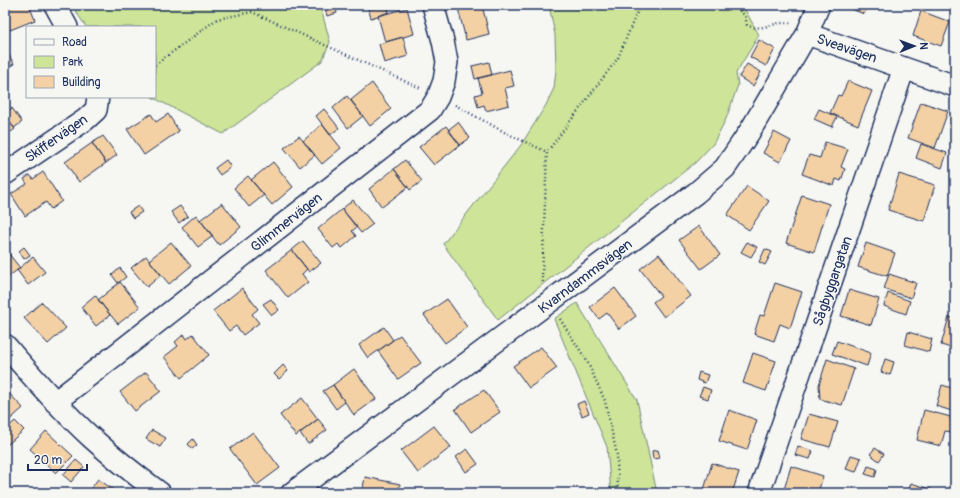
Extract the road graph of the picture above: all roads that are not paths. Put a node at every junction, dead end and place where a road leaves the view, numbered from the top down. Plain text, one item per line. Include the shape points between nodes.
1 (55, 5) edge
2 (433, 5) edge
3 (819, 5) edge
4 (66, 26) edge
5 (800, 28) junction
6 (904, 68) junction
7 (955, 86) edge
8 (98, 98) edge
9 (5, 174) edge
10 (5, 345) edge
11 (55, 402) junction
12 (160, 493) edge
13 (292, 493) edge
14 (759, 493) edge

1 - 4 street
2 - 11 street, Glimmervägen via 447,62 444,81 430,110
3 - 5 street, Kvarndammsvägen
5 - 6 street, Sveavägen
5 - 13 street, Kvarndammsvägen via 750,131 725,168 696,193
6 - 7 street, Sveavägen
6 - 14 street, Sågbyggargatan
8 - 9 street, Skiffervägen via 96,110 85,120
10 - 11 street
11 - 12 street via 93,439

